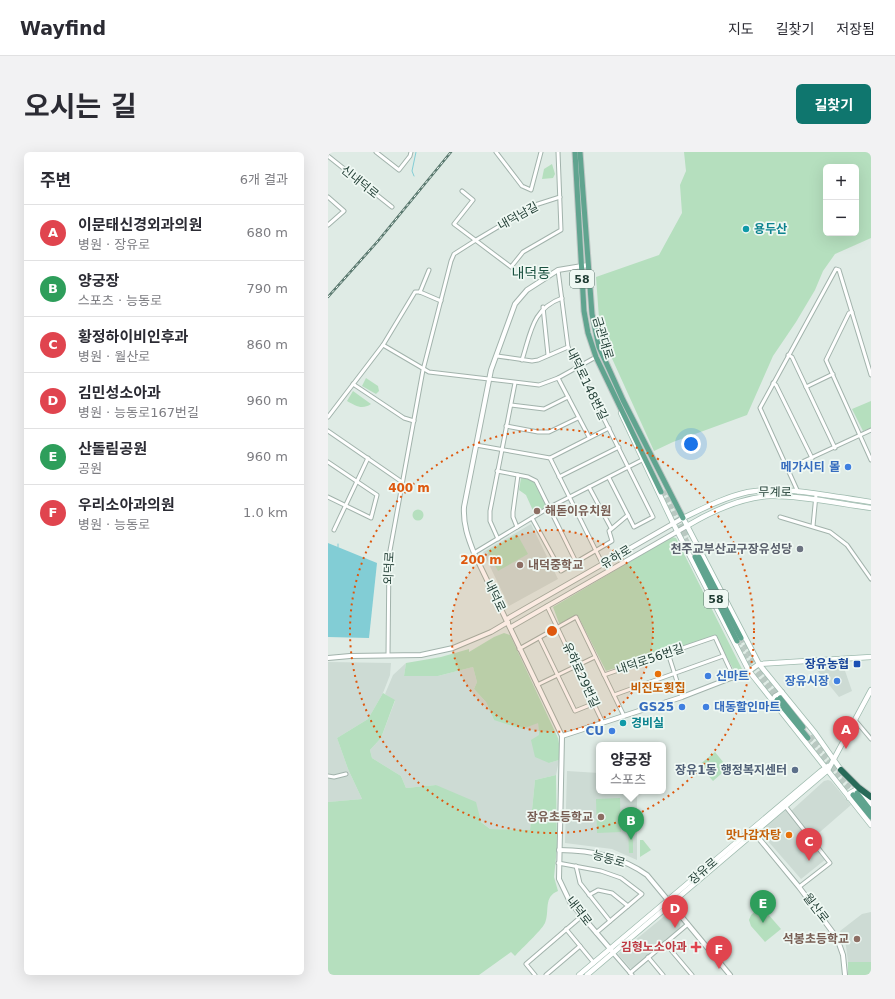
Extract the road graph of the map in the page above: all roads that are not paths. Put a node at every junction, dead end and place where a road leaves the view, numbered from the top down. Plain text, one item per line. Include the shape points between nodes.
1 (330, 152) edge
2 (376, 152) edge
3 (411, 152) edge
4 (496, 152) edge
5 (541, 152) edge
6 (558, 152) edge
7 (575, 152) edge
8 (580, 152) edge
9 (328, 155) edge
10 (462, 190) dead end
11 (560, 196) junction
12 (328, 197) edge
13 (392, 207) dead end
14 (328, 225) edge
15 (476, 240) junction
16 (454, 254) joint
17 (582, 265) junction
18 (588, 265) junction
19 (429, 270) dead end
20 (558, 270) junction
21 (420, 292) junction
22 (562, 298) junction
23 (441, 301) junction
24 (543, 307) junction
25 (852, 312) junction
26 (382, 345) junction
27 (568, 347) junction
28 (599, 347) junction
29 (548, 355) junction
30 (788, 355) junction
31 (498, 356) junction
32 (596, 357) junction
33 (522, 360) junction
34 (579, 367) junction
35 (423, 370) junction
36 (833, 374) junction
37 (871, 375) edge
38 (490, 378) junction
39 (558, 378) junction
40 (515, 383) junction
41 (773, 383) junction
42 (353, 384) junction
43 (806, 387) junction
44 (568, 397) junction
45 (616, 400) junction
46 (511, 405) junction
47 (328, 417) edge
48 (578, 418) junction
49 (414, 421) junction
50 (506, 426) junction
51 (609, 428) junction
52 (328, 430) edge
53 (871, 430) edge
54 (589, 437) junction
55 (860, 437) junction
56 (476, 445) junction
57 (619, 447) junction
58 (502, 448) junction
59 (835, 448) junction
60 (368, 458) junction
61 (550, 458) junction
62 (812, 458) junction
63 (642, 460) junction
64 (871, 460) edge
65 (328, 462) edge
66 (630, 467) junction
67 (787, 469) junction
68 (497, 471) junction
69 (518, 475) junction
70 (559, 477) junction
71 (609, 478) junction
72 (357, 482) junction
73 (402, 482) junction
74 (589, 487) junction
75 (798, 492) junction
76 (816, 495) junction
77 (328, 497) edge
78 (568, 497) junction
79 (816, 500) junction
80 (871, 502) edge
81 (345, 506) junction
82 (550, 507) junction
83 (871, 508) edge
84 (628, 515) junction
85 (780, 517) dead end
86 (532, 518) junction
87 (683, 518) junction
88 (673, 523) junction
89 (687, 526) junction
90 (813, 526) junction
91 (517, 527) junction
92 (611, 528) junction
93 (334, 530) dead end
94 (677, 531) junction
95 (498, 539) junction
96 (596, 551) junction
97 (474, 553) junction
98 (697, 557) tunnel mouth
99 (576, 562) junction
100 (603, 565) junction
101 (871, 579) edge
102 (547, 606) junction
103 (509, 623) junction
104 (558, 627) junction
105 (540, 638) junction
106 (739, 639) tunnel mouth
107 (519, 649) junction
108 (668, 653) junction
109 (388, 655) junction
110 (723, 656) junction
111 (595, 657) junction
112 (871, 657) edge
113 (328, 658) edge
114 (759, 664) junction
115 (577, 666) junction
116 (748, 671) junction
117 (674, 674) junction
118 (558, 675) junction
119 (604, 675) junction
120 (734, 678) junction
121 (537, 685) junction
122 (871, 690) edge
123 (782, 692) junction
124 (614, 695) junction
125 (682, 697) junction
126 (777, 700) junction
127 (594, 704) junction
128 (624, 716) junction
129 (855, 720) junction
130 (603, 723) junction
131 (562, 736) junction
132 (809, 737) junction
133 (871, 739) edge
134 (833, 763) junction
135 (827, 769) junction
136 (841, 770) joint
137 (346, 774) dead end
138 (328, 776) edge
139 (854, 794) junction
140 (871, 797) edge
141 (871, 804) edge
142 (786, 807) junction
143 (871, 811) edge
144 (871, 817) edge
145 (871, 825) edge
146 (753, 831) junction
147 (559, 850) junction
148 (558, 862) junction
149 (576, 866) junction
150 (799, 887) junction
151 (589, 895) junction
152 (669, 902) junction
153 (628, 906) junction
154 (582, 916) junction
155 (610, 921) junction
156 (688, 924) junction
157 (566, 929) junction
158 (596, 933) junction
159 (665, 943) junction
160 (580, 946) junction
161 (612, 951) junction
162 (648, 957) junction
163 (594, 963) junction
164 (631, 974) edge
165 (535, 975) edge
166 (546, 975) edge
167 (579, 975) edge
168 (587, 975) edge
169 (663, 975) edge
170 (692, 975) edge
171 (730, 975) edge
172 (845, 975) edge

1 - 9 street
2 - 3 street via 399,170
4 - 5 street via 511,175 522,186 531,190
6 - 11 street
7 - 17 main road, 금관대로 / 58
8 - 18 main road, 58
9 - 13 street, 신내덕로
10 - 15 street via 473,200 454,224
11 - 15 street, 내덕남길 via 536,205
11 - 15 street via 561,230 522,252 511,267
12 - 14 street via 344,211
15 - 16 street, 내덕남길
16 - 23 street, 외덕로
17 - 18 street, 내덕로
17 - 20 street, 내덕로
17 - 32 main road, 금관대로 / 58 via 584,311
18 - 28 main road, 58 via 592,314
19 - 21 street
20 - 22 street, 내덕로148번길
20 - 31 street, 내덕로 via 536,282 517,299
21 - 23 street
21 - 26 street via 415,292
22 - 24 street
22 - 27 street, 내덕로148번길
23 - 35 street, 외덕로
24 - 29 street
24 - 33 street via 537,316
25 - 30 street via 839,270 836,269
25 - 36 street via 826,360
25 - 37 street
26 - 35 street
26 - 42 street
27 - 29 street
27 - 34 street, 내덕로148번길
28 - 45 main road, 금관대로 / 58 via 606,372 663,491
28 - 87 main road
29 - 33 street via 538,360
30 - 41 street
30 - 43 street via 792,357
31 - 33 street
31 - 38 street, 내덕로
32 - 34 street
32 - 45 main road, 금관대로 / 58
34 - 39 street
34 - 51 street, 내덕로148번길
35 - 38 street
35 - 49 street, 외덕로
36 - 43 street
36 - 55 street
38 - 40 street
38 - 56 street, 내덕로
39 - 40 street via 539,385
39 - 44 street
40 - 46 street
41 - 62 street
41 - 67 street via 760,411
42 - 47 street
42 - 49 street via 404,418
43 - 59 street
44 - 46 street via 544,409
44 - 48 street
45 - 63 main road
46 - 50 street
48 - 50 street via 549,432
48 - 54 street
49 - 73 street, 외덕로
50 - 58 street
51 - 54 street
51 - 57 street, 내덕로148번길
52 - 60 street
53 - 55 street
54 - 61 street
55 - 59 street
55 - 64 street
56 - 58 street
56 - 97 street, 내덕로 via 463,520
57 - 66 street, 내덕로148번길
57 - 70 street
58 - 61 street
58 - 68 street
59 - 62 street
60 - 72 street
60 - 73 street
61 - 70 street
62 - 67 street
63 - 66 street
63 - 88 main road
65 - 72 street
66 - 71 street
66 - 84 street, 내덕로148번길 via 653,517 634,527
67 - 75 street
68 - 69 street
68 - 95 street via 490,521
69 - 82 street via 536,481
69 - 91 street via 513,512
70 - 78 street
71 - 74 street
71 - 84 street
72 - 81 street
72 - 81 street via 377,495 371,518
73 - 109 street, 외덕로 via 389,556
74 - 78 street
74 - 92 street
75 - 76 main road, 무계로
75 - 87 main road, 무계로 via 749,492 728,497
76 - 79 street
76 - 80 main road, 무계로
77 - 81 street
78 - 82 street
78 - 96 street
79 - 83 main road, 무계로
79 - 89 main road, 무계로 via 770,496 720,508
79 - 90 street
81 - 93 street
82 - 86 street
82 - 99 street
84 - 92 street
85 - 90 street
86 - 91 street
86 - 99 street via 561,571
87 - 88 street, 유하로
87 - 89 main road
88 - 94 main road
88 - 100 street, 유하로
89 - 94 street, 유하로
89 - 114 main road
90 - 101 street via 830,532 847,545
91 - 95 street
92 - 96 street via 609,531 612,541
94 - 102 street, 유하로
94 - 116 main road
95 - 97 street
96 - 99 street
96 - 100 street
97 - 103 street, 내덕로
98 - 106 main road, 58
100 - 103 street, 유하로
102 - 103 street, 유하로
102 - 104 street, 유하로29번길
103 - 107 street, 내덕로
103 - 109 street, 유하로 via 453,648 421,655
104 - 105 street
104 - 111 street, 내덕로56번길 via 576,617
104 - 115 street, 유하로29번길
105 - 107 street
105 - 118 street
107 - 121 street, 내덕로
108 - 110 street, 내덕로56번길 via 715,638
108 - 117 street
108 - 119 street, 내덕로56번길
109 - 113 street, 유하로
110 - 117 street
110 - 120 street
111 - 115 street
111 - 119 street, 내덕로56번길
112 - 114 main road
114 - 116 main road
114 - 123 main road
115 - 118 street
115 - 127 street, 유하로29번길
116 - 120 street
116 - 126 main road
117 - 124 street
117 - 125 street
118 - 121 street
118 - 127 street via 575,711
119 - 124 street
120 - 125 street
121 - 131 street, 내덕로
122 - 129 main road
123 - 126 street via 775,696
123 - 132 main road
124 - 128 street
125 - 128 street
126 - 132 main road
126 - 132 main road
127 - 130 street, 유하로29번길
128 - 130 street
129 - 133 street
129 - 134 main road
130 - 131 street
131 - 147 street, 내덕로
132 - 134 main road
132 - 135 main road
134 - 135 main road
134 - 136 main road
135 - 139 main road
135 - 142 main road, 장유로
135 - 146 main road, 장유로
136 - 139 highway
137 - 138 street
139 - 140 highway
139 - 141 main road
139 - 143 main road
139 - 144 main road
139 - 145 main road
142 - 146 main road, 장유로
142 - 150 street, 월산로 via 830,863
146 - 150 street, 월산로
146 - 152 main road, 장유로
147 - 148 street, 내덕로
147 - 152 street, 능동로 via 622,860 647,876
148 - 149 street
148 - 154 street, 내덕로 via 559,879 564,892
149 - 151 street via 580,883
149 - 153 street via 621,878 642,894
150 - 172 street, 월산로 via 837,938 843,955
151 - 153 street via 598,890 612,893
151 - 155 street
152 - 156 street, 능동로
152 - 161 main road, 장유로
153 - 155 street
154 - 157 street
154 - 158 street, 내덕로
155 - 158 street
156 - 159 street
156 - 171 street, 능동로
157 - 160 street
157 - 165 street via 526,964
158 - 161 street, 내덕로
159 - 162 street
159 - 170 street
160 - 163 street
160 - 166 street
161 - 163 main road, 장유로
161 - 164 street
161 - 168 main road, 장유로
162 - 164 street
162 - 169 street
163 - 167 main road, 장유로

